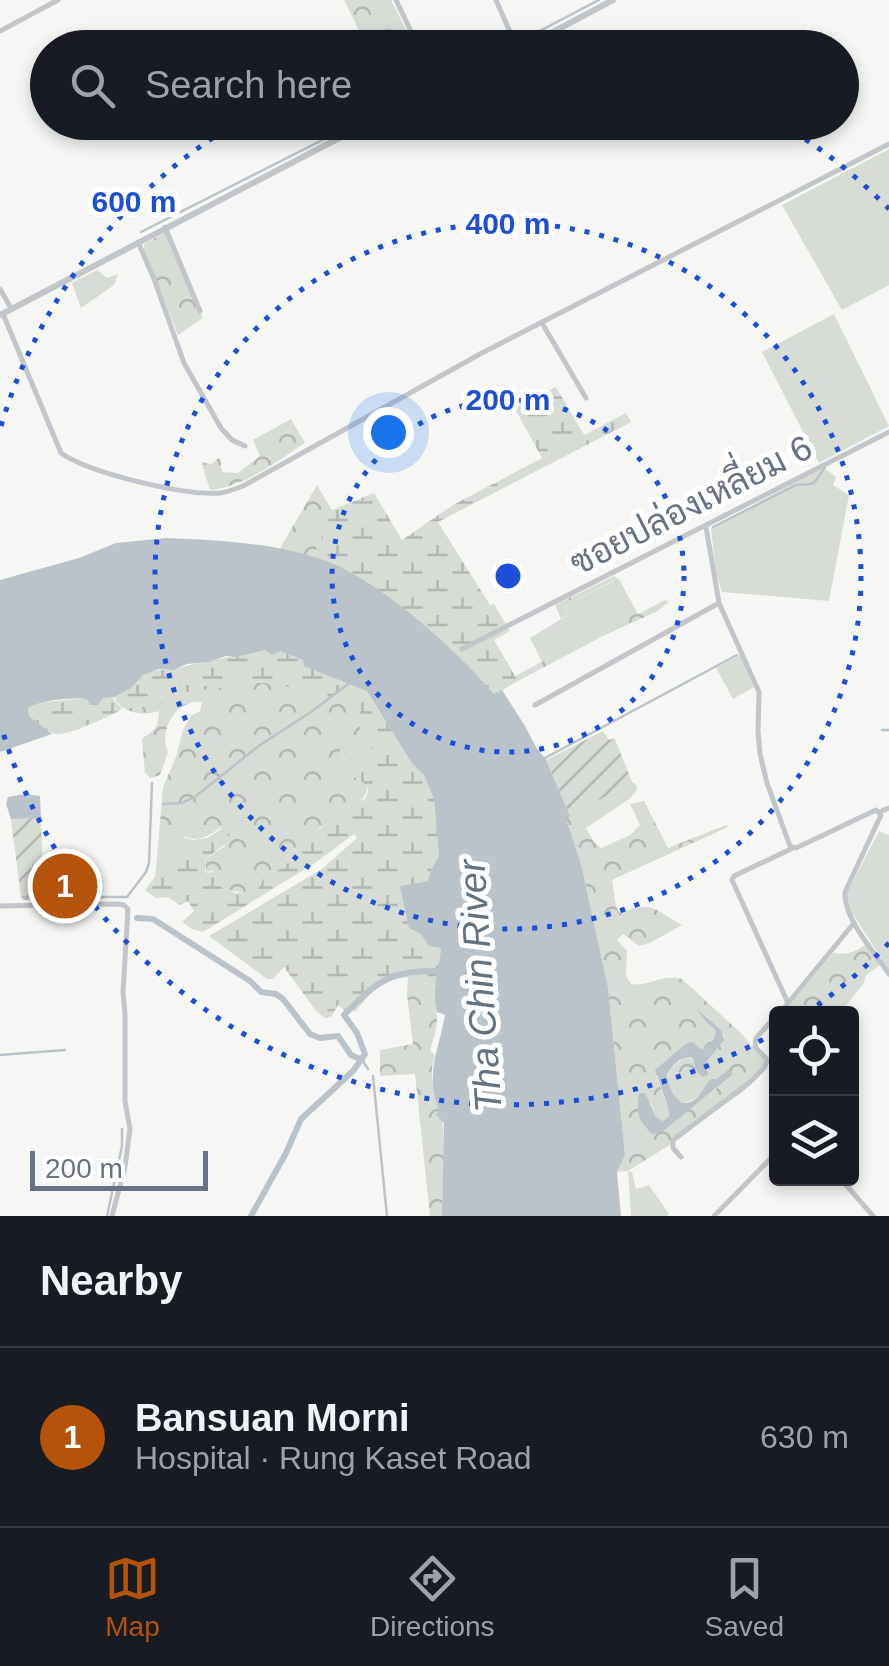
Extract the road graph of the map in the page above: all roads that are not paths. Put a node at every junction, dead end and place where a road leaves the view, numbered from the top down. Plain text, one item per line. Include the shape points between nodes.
1 (58, 0) edge
2 (396, 0) edge
3 (496, 0) edge
4 (613, 0) edge
5 (410, 30) edge
6 (511, 30) edge
7 (555, 30) edge
8 (0, 31) edge
9 (335, 140) edge
10 (889, 144) edge
11 (165, 228) junction
12 (138, 242) junction
13 (0, 289) edge
14 (11, 310) junction
15 (200, 311) dead end
16 (1, 314) edge
17 (542, 323) junction
18 (586, 398) dead end
19 (889, 432) edge
20 (246, 446) dead end
21 (706, 527) junction
22 (719, 604) junction
23 (462, 649) dead end
24 (534, 705) dead end
25 (889, 808) edge
26 (880, 812) junction
27 (792, 848) junction
28 (0, 906) edge
29 (854, 922) junction
30 (889, 974) edge
31 (788, 1003) junction
32 (786, 1006) edge
33 (769, 1024) edge
34 (681, 1157) dead end
35 (769, 1160) edge
36 (847, 1186) edge
37 (112, 1216) edge
38 (714, 1216) edge
39 (873, 1216) edge

1 - 8 street
2 - 5 street
3 - 6 street
4 - 7 street
9 - 11 street
10 - 17 street
11 - 12 street
11 - 15 street
12 - 14 street
12 - 20 street via 182,359 221,428
13 - 14 street
14 - 16 street
16 - 17 street via 61,452 156,486 207,493 243,486
17 - 18 street
19 - 21 street, ซอยปล่องเหลี่ยม 6
21 - 22 street
21 - 23 street, ซอยปล่องเหลี่ยม 6
22 - 24 street
22 - 27 street via 759,692 760,754
25 - 26 street
26 - 27 street
26 - 29 street via 844,892
27 - 31 street via 732,880
28 - 37 street via 128,909 123,992 130,1129
29 - 30 street
29 - 31 street
31 - 32 street
33 - 34 street via 756,1038 755,1047 768,1060 764,1068 673,1140
35 - 38 street
36 - 39 street

